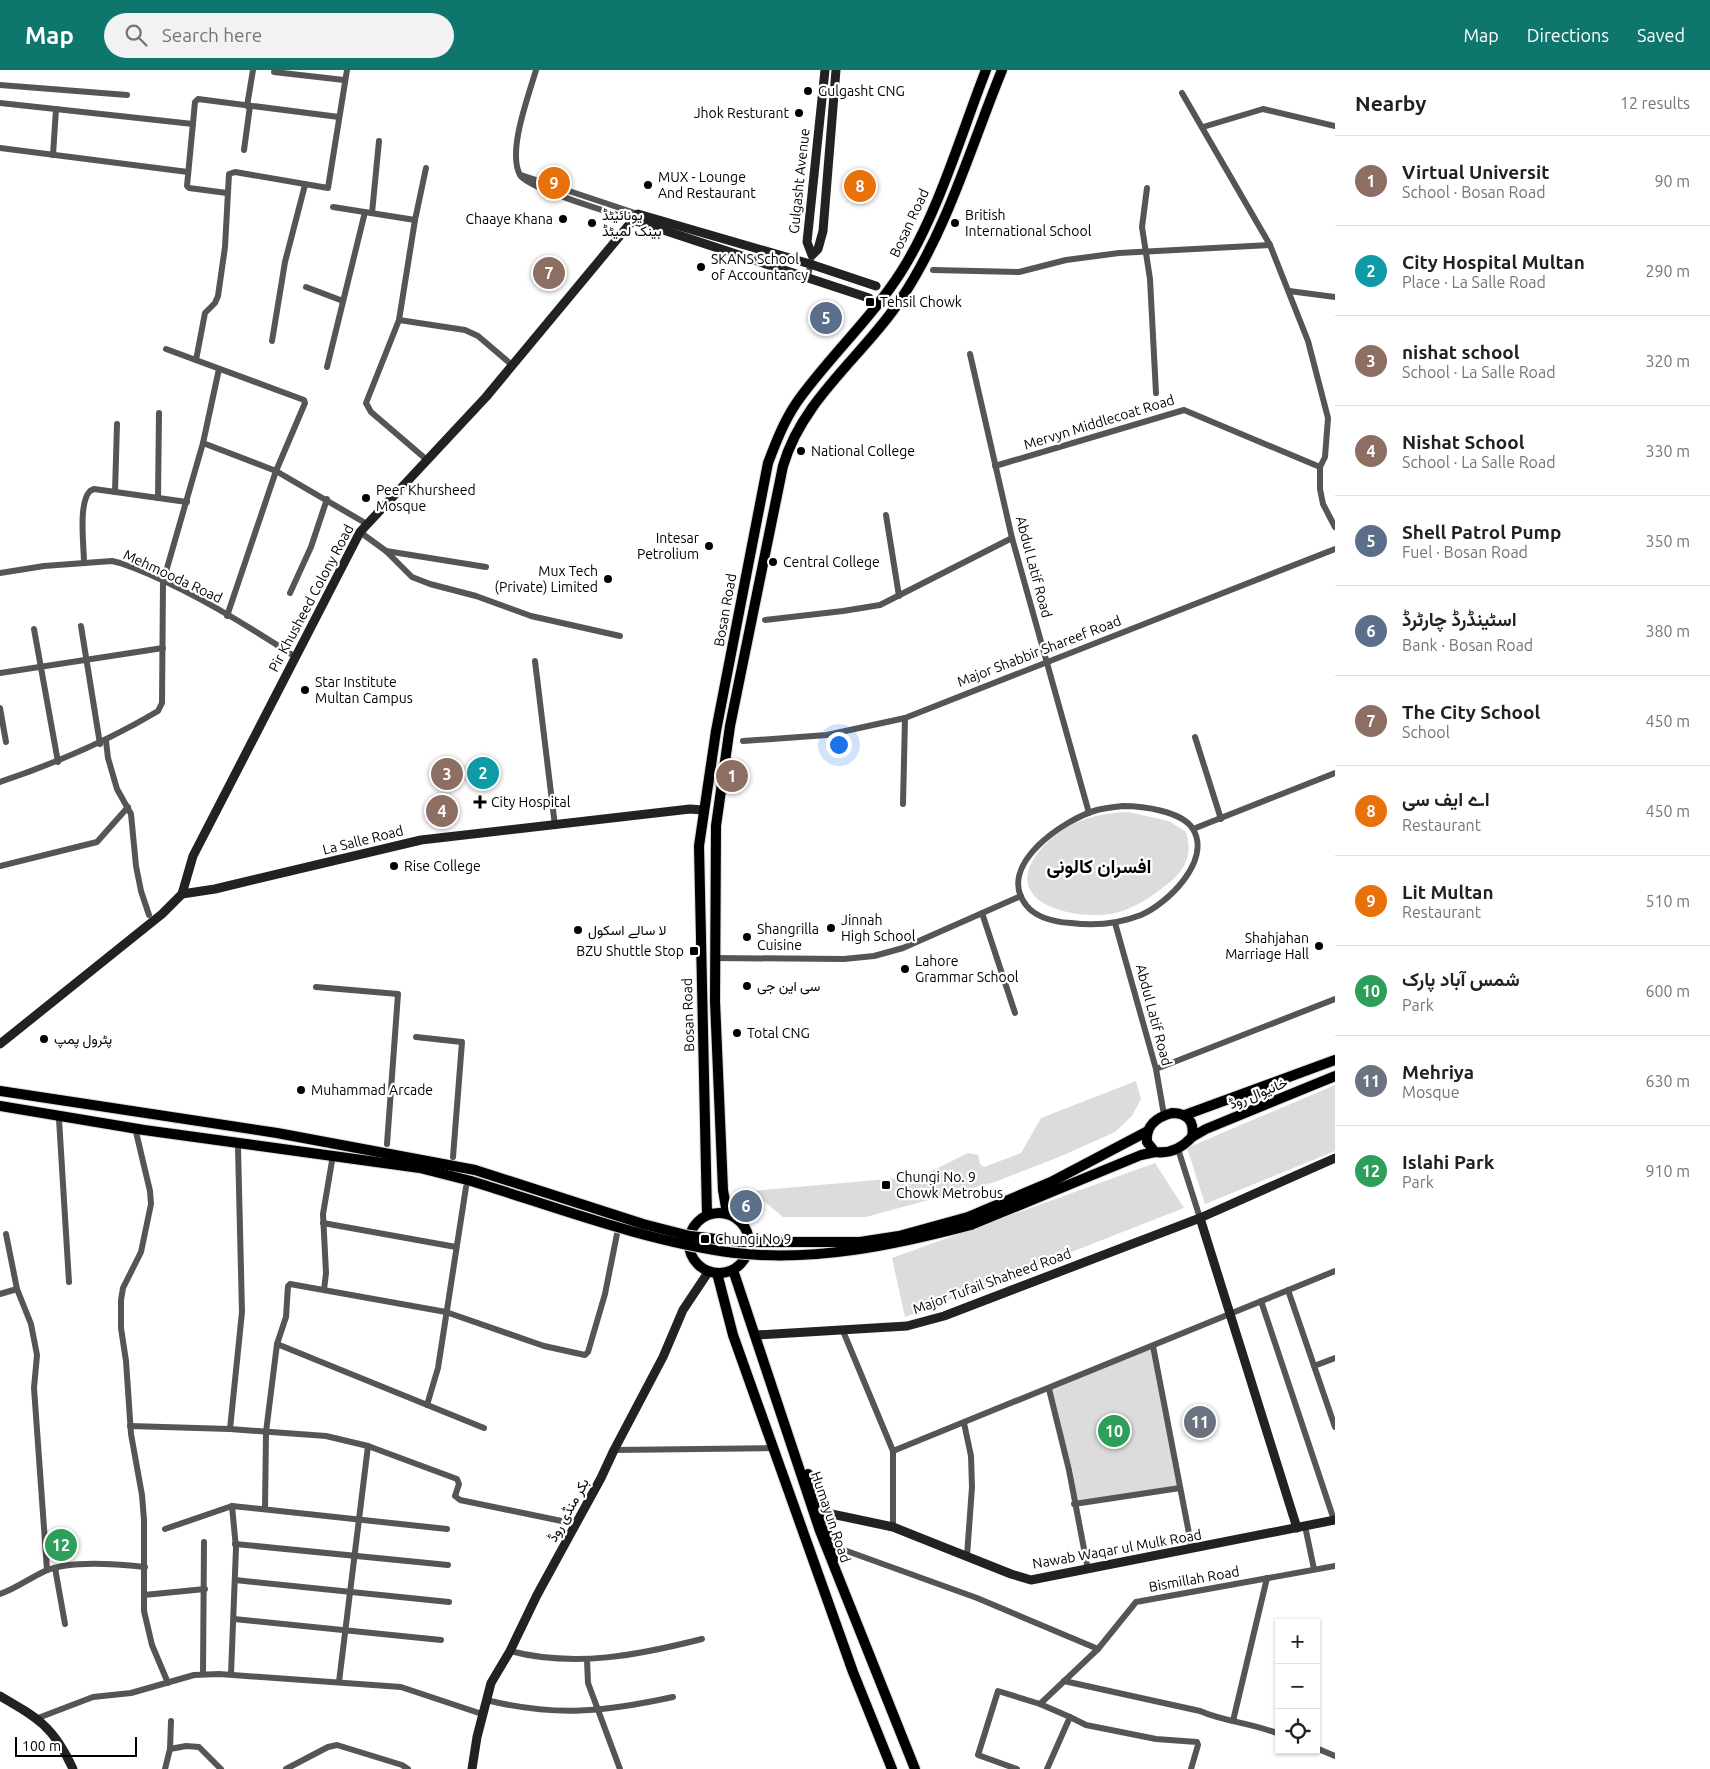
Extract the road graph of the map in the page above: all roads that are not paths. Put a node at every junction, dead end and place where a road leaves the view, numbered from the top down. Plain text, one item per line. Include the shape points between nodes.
1 (252, 70) edge
2 (347, 70) edge
3 (536, 70) edge
4 (836, 70) edge
5 (986, 70) edge
6 (1002, 70) edge
7 (822, 71) edge
8 (274, 72) dead end
9 (344, 80) junction
10 (0, 85) edge
11 (1182, 93) dead end
12 (127, 94) dead end
13 (0, 103) edge
14 (248, 106) junction
15 (56, 109) junction
16 (339, 117) junction
17 (193, 124) junction
18 (1335, 126) edge
19 (1203, 127) junction
20 (380, 141) dead end
21 (0, 148) edge
22 (244, 150) dead end
23 (52, 155) junction
24 (426, 168) dead end
25 (188, 172) junction
26 (306, 185) junction
27 (1147, 188) dead end
28 (227, 193) junction
29 (333, 207) dead end
30 (369, 213) junction
31 (636, 217) junction
32 (415, 220) junction
33 (1270, 245) junction
34 (1147, 251) junction
35 (811, 259) junction
36 (932, 270) dead end
37 (808, 277) junction
38 (876, 286) dead end
39 (306, 287) dead end
40 (1289, 291) junction
41 (1335, 297) edge
42 (869, 298) dead end
43 (344, 301) junction
44 (400, 320) junction
45 (272, 341) dead end
46 (166, 349) dead end
47 (970, 354) dead end
48 (196, 360) junction
49 (512, 365) junction
50 (327, 367) dead end
51 (219, 369) junction
52 (1156, 393) dead end
53 (159, 413) dead end
54 (1332, 418) edge
55 (117, 424) dead end
56 (203, 443) junction
57 (427, 460) junction
58 (996, 466) junction
59 (1320, 467) junction
60 (276, 471) junction
61 (115, 492) junction
62 (158, 498) junction
63 (327, 499) junction
64 (187, 502) junction
65 (886, 515) dead end
66 (367, 524) junction
67 (1335, 527) edge
68 (360, 532) junction
69 (1012, 538) junction
70 (1335, 549) edge
71 (386, 551) junction
72 (84, 563) junction
73 (486, 568) dead end
74 (0, 573) edge
75 (164, 582) junction
76 (290, 593) dead end
77 (900, 596) junction
78 (227, 616) junction
79 (765, 620) dead end
80 (81, 626) dead end
81 (34, 629) dead end
82 (620, 636) dead end
83 (163, 648) junction
84 (294, 656) junction
85 (86, 660) junction
86 (1047, 661) junction
87 (535, 662) dead end
88 (41, 667) junction
89 (0, 673) edge
90 (0, 708) edge
91 (905, 718) junction
92 (1195, 737) dead end
93 (743, 741) dead end
94 (6, 742) dead end
95 (103, 743) junction
96 (58, 762) junction
97 (1335, 774) edge
98 (0, 782) edge
99 (903, 804) dead end
100 (128, 808) junction
101 (703, 810) junction
102 (1089, 813) junction
103 (1220, 819) junction
104 (555, 826) junction
105 (1193, 829) junction
106 (0, 866) edge
107 (182, 894) junction
108 (1021, 896) junction
109 (982, 913) junction
110 (149, 915) dead end
111 (1115, 923) junction
112 (715, 958) junction
113 (316, 987) dead end
114 (1335, 999) edge
115 (1015, 1013) dead end
116 (416, 1036) dead end
117 (0, 1044) edge
118 (1335, 1060) edge
119 (1156, 1069) junction
120 (1335, 1076) edge
121 (1272, 1082) junction
122 (0, 1091) edge
123 (1278, 1099) junction
124 (0, 1106) edge
125 (1164, 1115) junction
126 (1185, 1115) junction
127 (59, 1119) dead end
128 (1148, 1131) junction
129 (136, 1132) dead end
130 (1192, 1137) junction
131 (387, 1144) dead end
132 (238, 1147) dead end
133 (1178, 1149) junction
134 (1155, 1152) junction
135 (453, 1157) dead end
136 (1335, 1158) edge
137 (332, 1161) dead end
138 (466, 1187) dead end
139 (727, 1214) junction
140 (708, 1215) junction
141 (1200, 1218) junction
142 (970, 1221) junction
143 (323, 1223) junction
144 (6, 1234) dead end
145 (617, 1234) dead end
146 (456, 1247) junction
147 (733, 1270) junction
148 (1335, 1271) edge
149 (713, 1272) junction
150 (69, 1282) dead end
151 (17, 1288) junction
152 (324, 1290) junction
153 (1288, 1290) junction
154 (0, 1294) edge
155 (1261, 1301) junction
156 (446, 1312) junction
157 (1229, 1314) junction
158 (843, 1331) junction
159 (756, 1335) junction
160 (277, 1344) junction
161 (1153, 1346) junction
162 (1335, 1358) edge
163 (1314, 1366) junction
164 (1049, 1389) junction
165 (427, 1405) junction
166 (964, 1423) junction
167 (130, 1426) junction
168 (1335, 1427) edge
169 (484, 1428) dead end
170 (230, 1429) junction
171 (266, 1432) junction
172 (368, 1446) junction
173 (775, 1448) junction
174 (614, 1450) junction
175 (893, 1451) junction
176 (1180, 1488) junction
177 (1074, 1504) junction
178 (232, 1506) junction
179 (264, 1510) junction
180 (822, 1512) junction
181 (359, 1520) junction
182 (1335, 1520) edge
183 (576, 1524) junction
184 (894, 1527) junction
185 (1301, 1527) junction
186 (165, 1529) dead end
187 (447, 1529) dead end
188 (204, 1542) dead end
189 (235, 1544) junction
190 (833, 1546) junction
191 (1192, 1549) junction
192 (355, 1556) junction
193 (967, 1556) junction
194 (448, 1565) dead end
195 (1335, 1566) edge
196 (144, 1567) junction
197 (55, 1568) junction
198 (1314, 1569) junction
199 (47, 1570) junction
200 (1088, 1570) junction
201 (1267, 1578) junction
202 (235, 1580) junction
203 (840, 1582) junction
204 (205, 1589) junction
205 (350, 1592) junction
206 (0, 1594) edge
207 (144, 1595) junction
208 (449, 1602) dead end
209 (234, 1619) junction
210 (65, 1624) dead end
211 (345, 1630) junction
212 (702, 1638) dead end
213 (441, 1640) dead end
214 (1098, 1649) junction
215 (510, 1652) junction
216 (587, 1660) junction
217 (203, 1674) junction
218 (231, 1674) junction
219 (1064, 1681) junction
220 (339, 1682) junction
221 (168, 1683) junction
222 (0, 1696) edge
223 (673, 1697) dead end
224 (486, 1700) junction
225 (1040, 1704) junction
226 (598, 1711) junction
227 (482, 1714) junction
228 (1070, 1716) junction
229 (38, 1718) junction
230 (170, 1721) dead end
231 (1233, 1721) junction
232 (1275, 1732) edge
233 (170, 1749) junction
234 (1320, 1750) edge
235 (1335, 1756) edge
236 (73, 1769) edge
237 (165, 1769) edge
238 (221, 1769) edge
239 (286, 1769) edge
240 (408, 1769) edge
241 (472, 1769) edge
242 (620, 1769) edge
243 (892, 1769) edge
244 (915, 1769) edge
245 (1017, 1769) edge
246 (1048, 1769) edge
247 (1191, 1769) edge

1 - 14 street
2 - 9 street
3 - 31 street via 516,149 520,174 533,186
4 - 35 street, Gulgasht Avenue via 822,231 818,249
5 - 101 main road, Bosan Road via 915,248 878,304 797,402 777,438 760,497
6 - 112 main road, Bosan Road via 944,220 916,276 893,312 802,422 788,449 730,726 716,833
7 - 35 street, Gulgasht Avenue via 807,242
8 - 9 street
9 - 16 street
10 - 12 street
11 - 19 street
13 - 15 street
14 - 16 street
14 - 17 street via 198,99
14 - 22 street
15 - 17 street
15 - 23 street
16 - 26 street via 329,187
17 - 25 street
18 - 19 street via 1263,109
19 - 33 street
20 - 30 street
21 - 23 street
23 - 25 street
24 - 32 street
25 - 28 street via 186,182 189,188
26 - 28 street via 231,172
26 - 45 street via 285,262
27 - 34 street via 1142,227
28 - 48 street via 225,247 218,296 205,313
29 - 30 street
30 - 32 street
30 - 43 street
31 - 35 street
31 - 37 street
31 - 49 street, Pir Khusheed Colony Road
32 - 44 street
33 - 34 street
33 - 40 street
34 - 36 street via 1066,260 1019,272
34 - 52 street
35 - 37 street
35 - 38 street
37 - 42 street
39 - 43 street
40 - 41 street
40 - 54 street
43 - 50 street
44 - 49 street via 465,330 478,336
44 - 57 street via 366,403 371,412
46 - 48 street
47 - 58 street, Abdul Latif Road
48 - 51 street
49 - 57 street, Pir Khusheed Colony Road
51 - 56 street
51 - 60 street via 304,400
53 - 62 street
54 - 59 street
55 - 61 street
56 - 60 street
56 - 64 street
57 - 66 street, Pir Khusheed Colony Road
58 - 59 street, Mervyn Middlecoat Road via 1184,410
58 - 69 street, Abdul Latif Road
59 - 67 street via 1323,504
60 - 63 street
60 - 78 street
61 - 62 street
61 - 72 street via 94,489 86,494
62 - 64 street
63 - 66 street
63 - 76 street via 311,547
64 - 75 street
65 - 77 street
66 - 68 street, Pir Khusheed Colony Road
68 - 71 street
68 - 84 street, Pir Khusheed Colony Road
69 - 77 street
69 - 86 street, Abdul Latif Road
70 - 86 street, Major Shabbir Shareef Road
71 - 73 street
71 - 82 street via 412,577 430,584 531,616
72 - 74 street, Mehmooda Road
72 - 75 street, Mehmooda Road via 112,561
75 - 78 street, Mehmooda Road
75 - 83 street
77 - 79 street via 860,609
78 - 84 street, Mehmooda Road
80 - 85 street
81 - 88 street
83 - 85 street
83 - 95 street via 162,703 158,711
84 - 107 street, Pir Khusheed Colony Road via 193,856
85 - 88 street
85 - 95 street
86 - 91 street, Major Shabbir Shareef Road
86 - 102 street, Abdul Latif Road
87 - 104 street
88 - 89 street
88 - 96 street
90 - 94 street
91 - 93 street, Major Shabbir Shareef Road via 827,735
91 - 99 street
92 - 103 street
95 - 96 street
95 - 100 street via 114,782
96 - 98 street
97 - 103 street
100 - 106 street via 97,842
100 - 110 street via 137,874
101 - 104 street, La Salle Road
101 - 140 main road, Bosan Road via 699,846 700,956
102 - 105 street via 1123,806 1146,807 1184,821
102 - 108 street via 1051,834 1032,852 1021,869
103 - 105 street
104 - 107 street, La Salle Road via 421,840
105 - 111 street via 1195,858 1181,884 1150,910
107 - 117 street via 162,914
108 - 109 street
108 - 111 street via 1033,912 1049,919 1089,924
109 - 112 street via 903,948 874,956 844,959
109 - 115 street
111 - 119 street, Abdul Latif Road
112 - 139 main road, Bosan Road via 723,1190
113 - 131 street via 398,994
114 - 119 street
116 - 135 street via 462,1042
118 - 121 main road
119 - 125 street, Abdul Latif Road
120 - 123 main road, خانیوال روڈ
121 - 123 main road
121 - 126 main road
122 - 142 main road, bridge via 417,1157 476,1170 690,1236 781,1243 860,1242
123 - 130 main road, خانیوال روڈ
124 - 142 main road, bridge via 144,1130 420,1168 688,1246 737,1253 861,1250 900,1244
125 - 126 main road
125 - 128 main road
126 - 130 main road via 1192,1124
127 - 150 street
128 - 134 main road via 1147,1142
128 - 142 main road
129 - 167 street via 150,1204 141,1252 126,1280 121,1300
130 - 133 main road
132 - 170 street via 242,1312
133 - 134 main road
133 - 141 street
134 - 142 main road
136 - 141 street, Major Tufail Shaheed Road
137 - 143 street
138 - 146 street
139 - 140 main road
139 - 147 main road via 744,1225 750,1243 744,1260
140 - 149 main road via 692,1230 690,1247 696,1262
141 - 157 street
141 - 158 street, Major Tufail Shaheed Road via 944,1316 907,1326
143 - 146 street
143 - 152 street
144 - 151 street
145 - 156 street via 605,1294 586,1355 544,1346
146 - 156 street
147 - 149 main road
147 - 159 main road, Humayun Road
148 - 153 street
149 - 173 main road
149 - 174 street, بکر منڈی روڈ via 683,1310 663,1357
151 - 154 street
151 - 199 street via 37,1354 34,1388
152 - 156 street
152 - 160 street via 293,1284 288,1286 286,1317
153 - 155 street
153 - 163 street
155 - 157 street
155 - 182 street
156 - 165 street via 438,1368
157 - 161 street
157 - 185 street
158 - 159 street, Major Tufail Shaheed Road
158 - 175 street
159 - 180 main road
159 - 203 main road, Humayun Road via 820,1531
160 - 165 street
160 - 171 street
161 - 164 street
161 - 176 street
162 - 163 street
163 - 168 street
164 - 166 street
164 - 177 street
165 - 169 street
166 - 175 street
166 - 193 street via 971,1456 972,1487
167 - 170 street
167 - 196 street via 142,1495
170 - 171 street
171 - 172 street via 326,1436
171 - 179 street
172 - 181 street
172 - 183 street via 456,1479 459,1484 455,1496 460,1500
173 - 174 street
173 - 243 main road via 853,1672
174 - 183 street, بکر منڈی روڈ
175 - 184 street
176 - 177 street
176 - 191 street
177 - 200 street
178 - 179 street
178 - 186 street
178 - 189 street
179 - 181 street
180 - 184 street, Nawab Waqar ul Mulk Road
180 - 190 main road
181 - 187 street
181 - 192 street
182 - 185 street, Nawab Waqar ul Mulk Road
183 - 215 street, بکر منڈی روڈ via 537,1594
184 - 193 street, Nawab Waqar ul Mulk Road
185 - 191 street, Nawab Waqar ul Mulk Road
185 - 198 street
188 - 204 street
189 - 192 street
189 - 202 street
190 - 203 main road
190 - 214 street via 977,1598
191 - 200 street, Nawab Waqar ul Mulk Road
192 - 194 street
192 - 205 street
193 - 200 street, Nawab Waqar ul Mulk Road via 1031,1580
195 - 198 street, Bismillah Road
196 - 197 street via 95,1565
196 - 207 street
197 - 199 street
197 - 210 street
198 - 201 street, Bismillah Road
199 - 206 street
201 - 214 street, Bismillah Road via 1136,1602
201 - 231 street
202 - 205 street
202 - 209 street
203 - 244 main road, Humayun Road
204 - 207 street
204 - 217 street
205 - 208 street
205 - 211 street
207 - 221 street via 147,1630
209 - 211 street
209 - 218 street
211 - 213 street
211 - 220 street
212 - 216 street via 656,1650
214 - 219 street, Bismillah Road
215 - 216 street
215 - 224 street, بکر منڈی روڈ via 491,1683
216 - 226 street via 588,1683
217 - 218 street
217 - 221 street
218 - 220 street
219 - 225 street, Bismillah Road
219 - 231 street
220 - 227 street via 415,1690
221 - 229 street via 131,1693 93,1697
222 - 229 street
223 - 226 street
224 - 226 street via 551,1712
224 - 227 street, بکر منڈی روڈ
225 - 228 street
225 - 245 street via 998,1691 978,1755
226 - 242 street
227 - 241 street, بکر منڈی روڈ
228 - 246 street
228 - 247 street via 1086,1724 1148,1738 1197,1742
229 - 236 street via 56,1736
230 - 233 street
231 - 232 street
233 - 237 street
233 - 238 street via 199,1747
234 - 235 street
239 - 240 street via 337,1745

